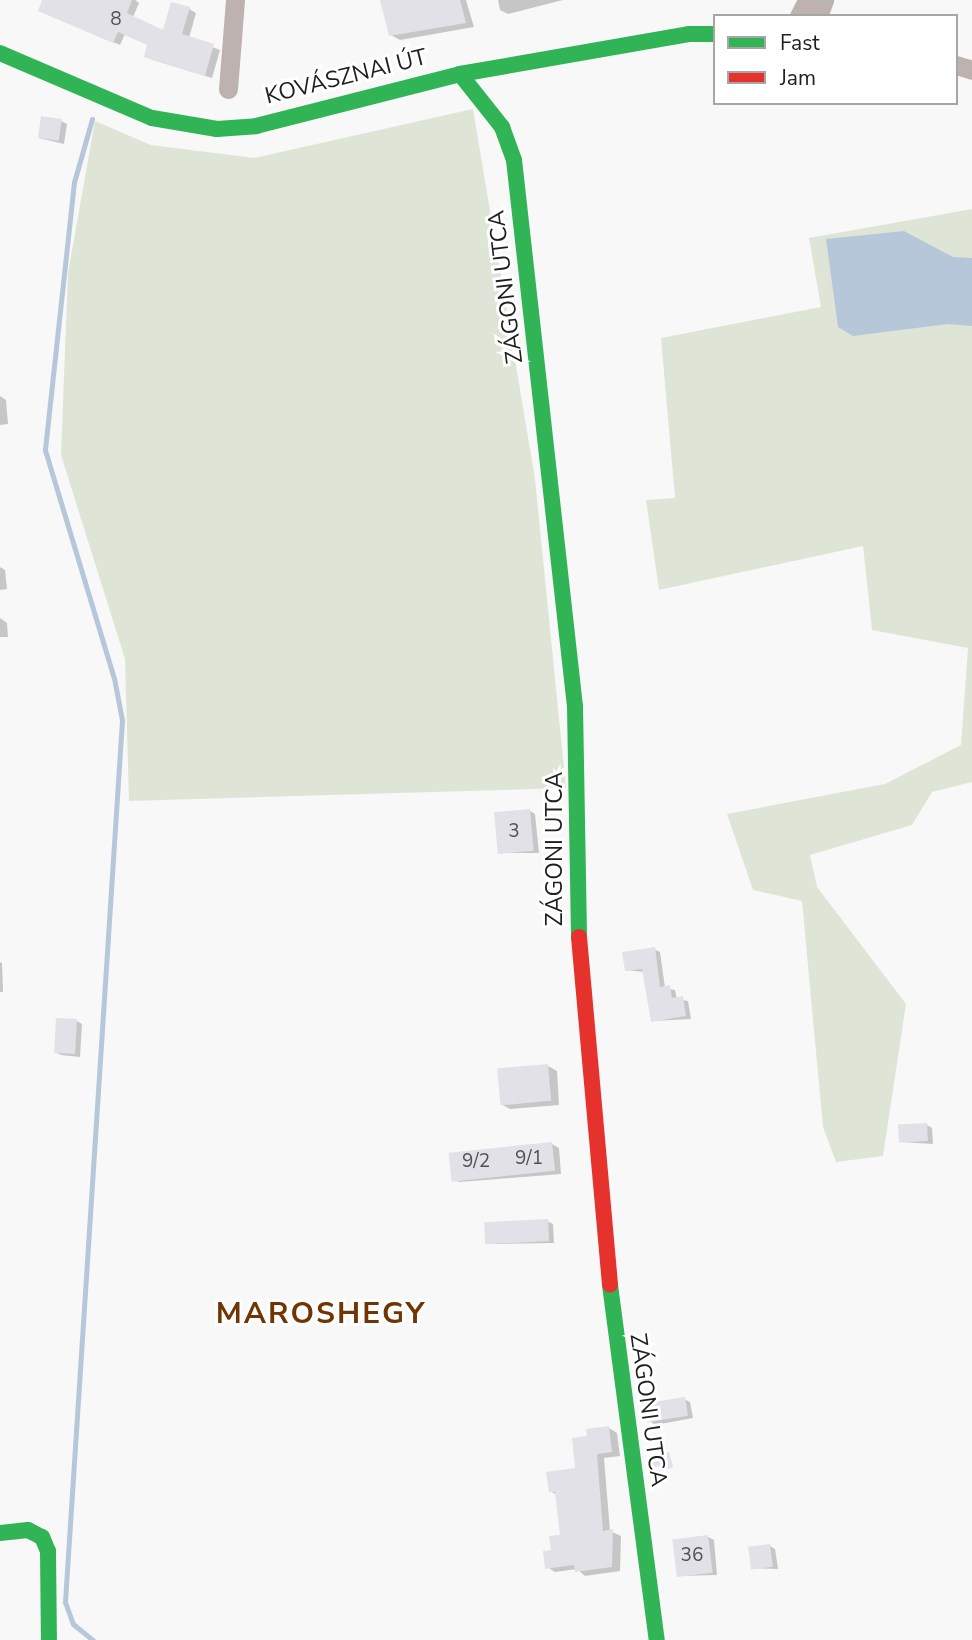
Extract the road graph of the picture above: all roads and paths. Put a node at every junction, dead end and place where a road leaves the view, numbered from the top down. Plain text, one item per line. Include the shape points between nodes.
1 (235, 0) edge
2 (713, 34) edge
3 (0, 54) edge
4 (460, 74) junction
5 (229, 89) dead end
6 (0, 1533) edge
7 (49, 1640) edge
8 (657, 1640) edge

1 - 5 street
2 - 4 street, KOVÁSZNAI ÚT via 689,34
3 - 4 street, KOVÁSZNAI ÚT via 152,118 217,129 256,126
4 - 8 street, ZÁGONI UTCA via 502,127 514,160 575,706 577,916 615,1346
6 - 7 street via 28,1530 43,1538 48,1551

